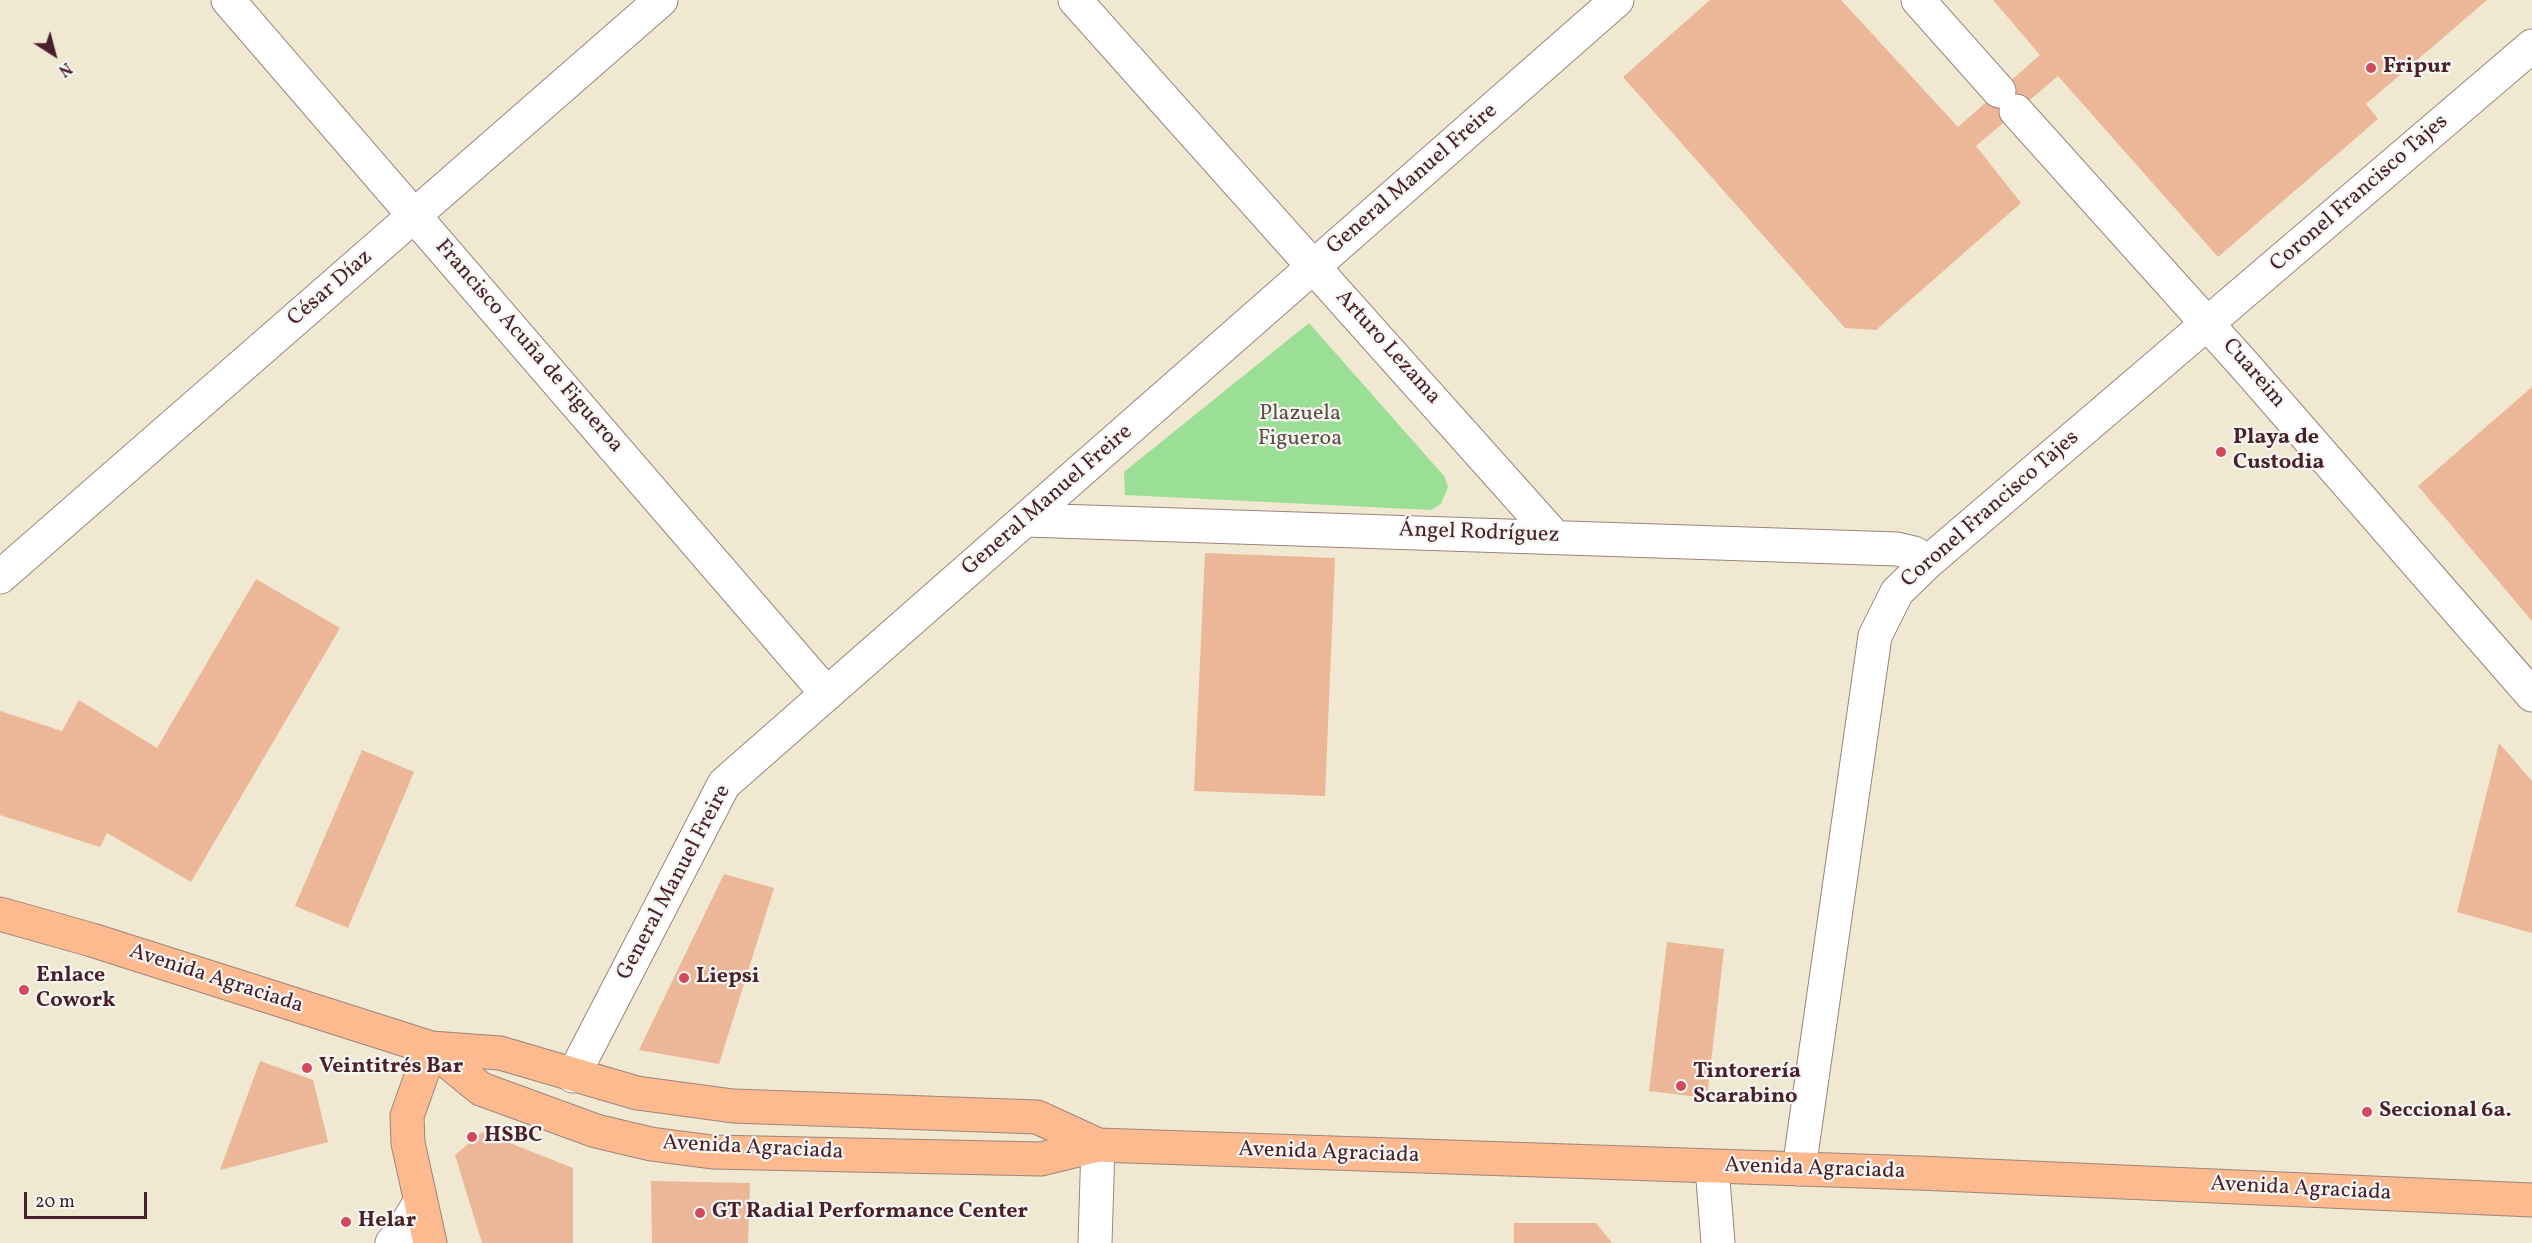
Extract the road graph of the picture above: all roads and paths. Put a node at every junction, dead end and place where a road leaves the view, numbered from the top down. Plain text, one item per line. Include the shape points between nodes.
1 (228, 0) edge
2 (661, 0) edge
3 (1075, 0) edge
4 (1617, 0) edge
5 (1918, 0) edge
6 (2532, 46) edge
7 (415, 217) junction
8 (1314, 267) junction
9 (2208, 324) junction
10 (1027, 520) junction
11 (1554, 536) junction
12 (1928, 562) junction
13 (0, 577) edge
14 (827, 694) junction
15 (2532, 695) edge
16 (0, 914) edge
17 (431, 1048) junction
18 (573, 1076) junction
19 (1098, 1145) junction
20 (1712, 1167) junction
21 (1799, 1169) junction
22 (2532, 1200) edge
23 (420, 1202) junction
24 (392, 1243) edge
25 (430, 1243) edge
26 (1095, 1243) edge
27 (1718, 1243) edge

1 - 7 street, Francisco Acuña de Figueroa
2 - 7 street, César Díaz
3 - 8 street, Arturo Lezama
4 - 8 street, General Manuel Freire
5 - 9 street, Cuareim
6 - 9 street, Coronel Francisco Tajes
7 - 13 street, César Díaz
7 - 14 street, Francisco Acuña de Figueroa
8 - 10 street, General Manuel Freire
8 - 11 street, Arturo Lezama
9 - 12 street, Coronel Francisco Tajes
9 - 15 street, Cuareim
10 - 11 street, Ángel Rodríguez
10 - 14 street, General Manuel Freire
11 - 12 street, Ángel Rodríguez via 1897,549
12 - 21 street, Coronel Francisco Tajes via 1897,592 1875,636
14 - 18 street, General Manuel Freire via 724,784
16 - 17 main road, Avenida Agraciada
17 - 18 main road, Avenida Agraciada via 500,1053
17 - 19 main road, Avenida Agraciada via 482,1089 596,1131 651,1144 712,1152 1041,1159
17 - 23 main road via 407,1116 408,1143
18 - 19 main road, Avenida Agraciada via 637,1093 733,1106 1037,1117
19 - 20 main road, Avenida Agraciada
19 - 26 street
20 - 21 main road, Avenida Agraciada
20 - 27 street
21 - 22 main road, Avenida Agraciada
23 - 24 street
23 - 25 main road

